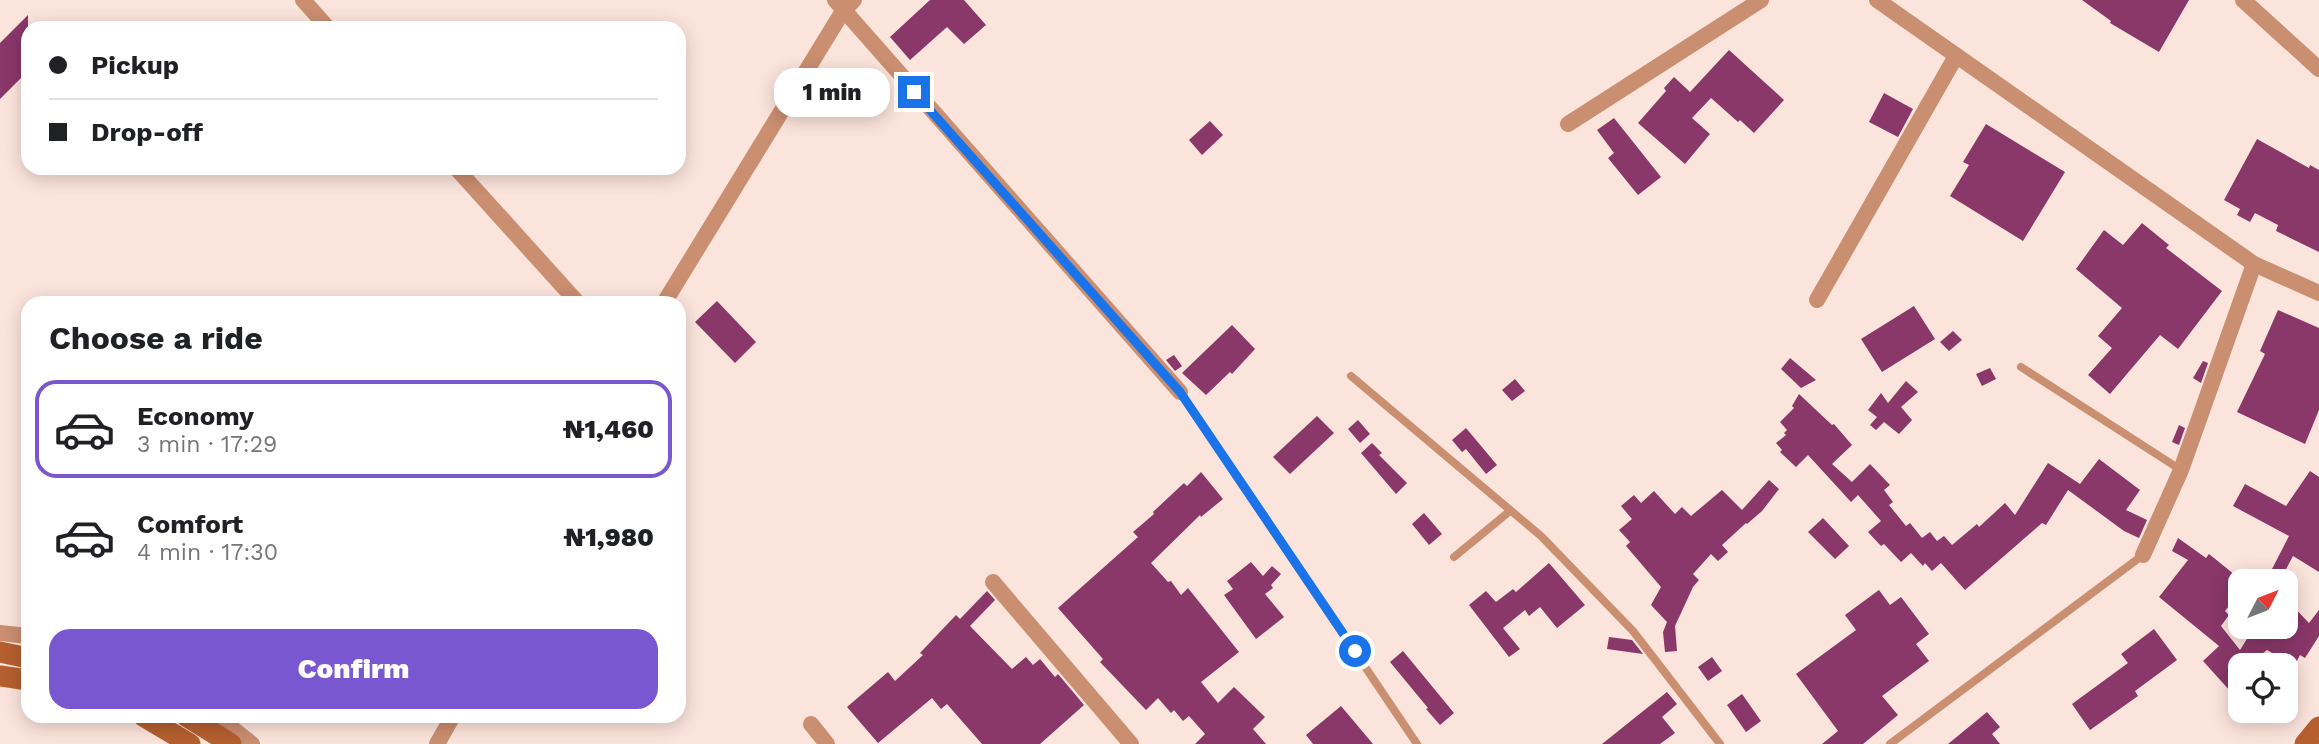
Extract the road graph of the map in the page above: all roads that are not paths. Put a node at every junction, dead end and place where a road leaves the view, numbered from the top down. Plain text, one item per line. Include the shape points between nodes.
1 (303, 0) edge
2 (1761, 0) edge
3 (1877, 0) edge
4 (2243, 0) edge
5 (844, 4) edge
6 (322, 21) edge
7 (1956, 56) junction
8 (2319, 69) edge
9 (1568, 124) dead end
10 (462, 175) edge
11 (2254, 264) junction
12 (2319, 293) edge
13 (573, 296) edge
14 (668, 296) edge
15 (1817, 300) dead end
16 (2021, 367) dead end
17 (1352, 376) dead end
18 (1180, 392) joint
19 (2181, 470) junction
20 (1510, 511) junction
21 (2143, 555) joint
22 (1454, 557) dead end
23 (993, 582) dead end
24 (0, 633) edge
25 (21, 635) edge
26 (0, 652) edge
27 (21, 656) edge
28 (0, 676) edge
29 (21, 679) edge
30 (154, 723) edge
31 (197, 723) edge
32 (226, 723) edge
33 (449, 723) edge
34 (811, 724) dead end
35 (2319, 727) edge
36 (190, 744) edge
37 (231, 744) edge
38 (252, 744) edge
39 (437, 744) edge
40 (827, 744) edge
41 (1131, 744) edge
42 (1417, 744) edge
43 (1720, 744) edge
44 (1890, 744) edge
45 (2305, 744) edge

1 - 6 street
2 - 9 street
3 - 7 street
4 - 8 street
5 - 14 street
5 - 18 street
7 - 11 street
7 - 15 street
10 - 13 street
11 - 12 street
11 - 19 street
16 - 19 lane
17 - 20 lane
18 - 42 lane
19 - 21 street
20 - 22 lane
20 - 43 lane via 1541,536 1633,631
21 - 44 lane
23 - 41 street
24 - 25 street
26 - 27 street
28 - 29 street
30 - 36 street
31 - 37 street
32 - 38 street
33 - 39 street
34 - 40 street
35 - 45 street

